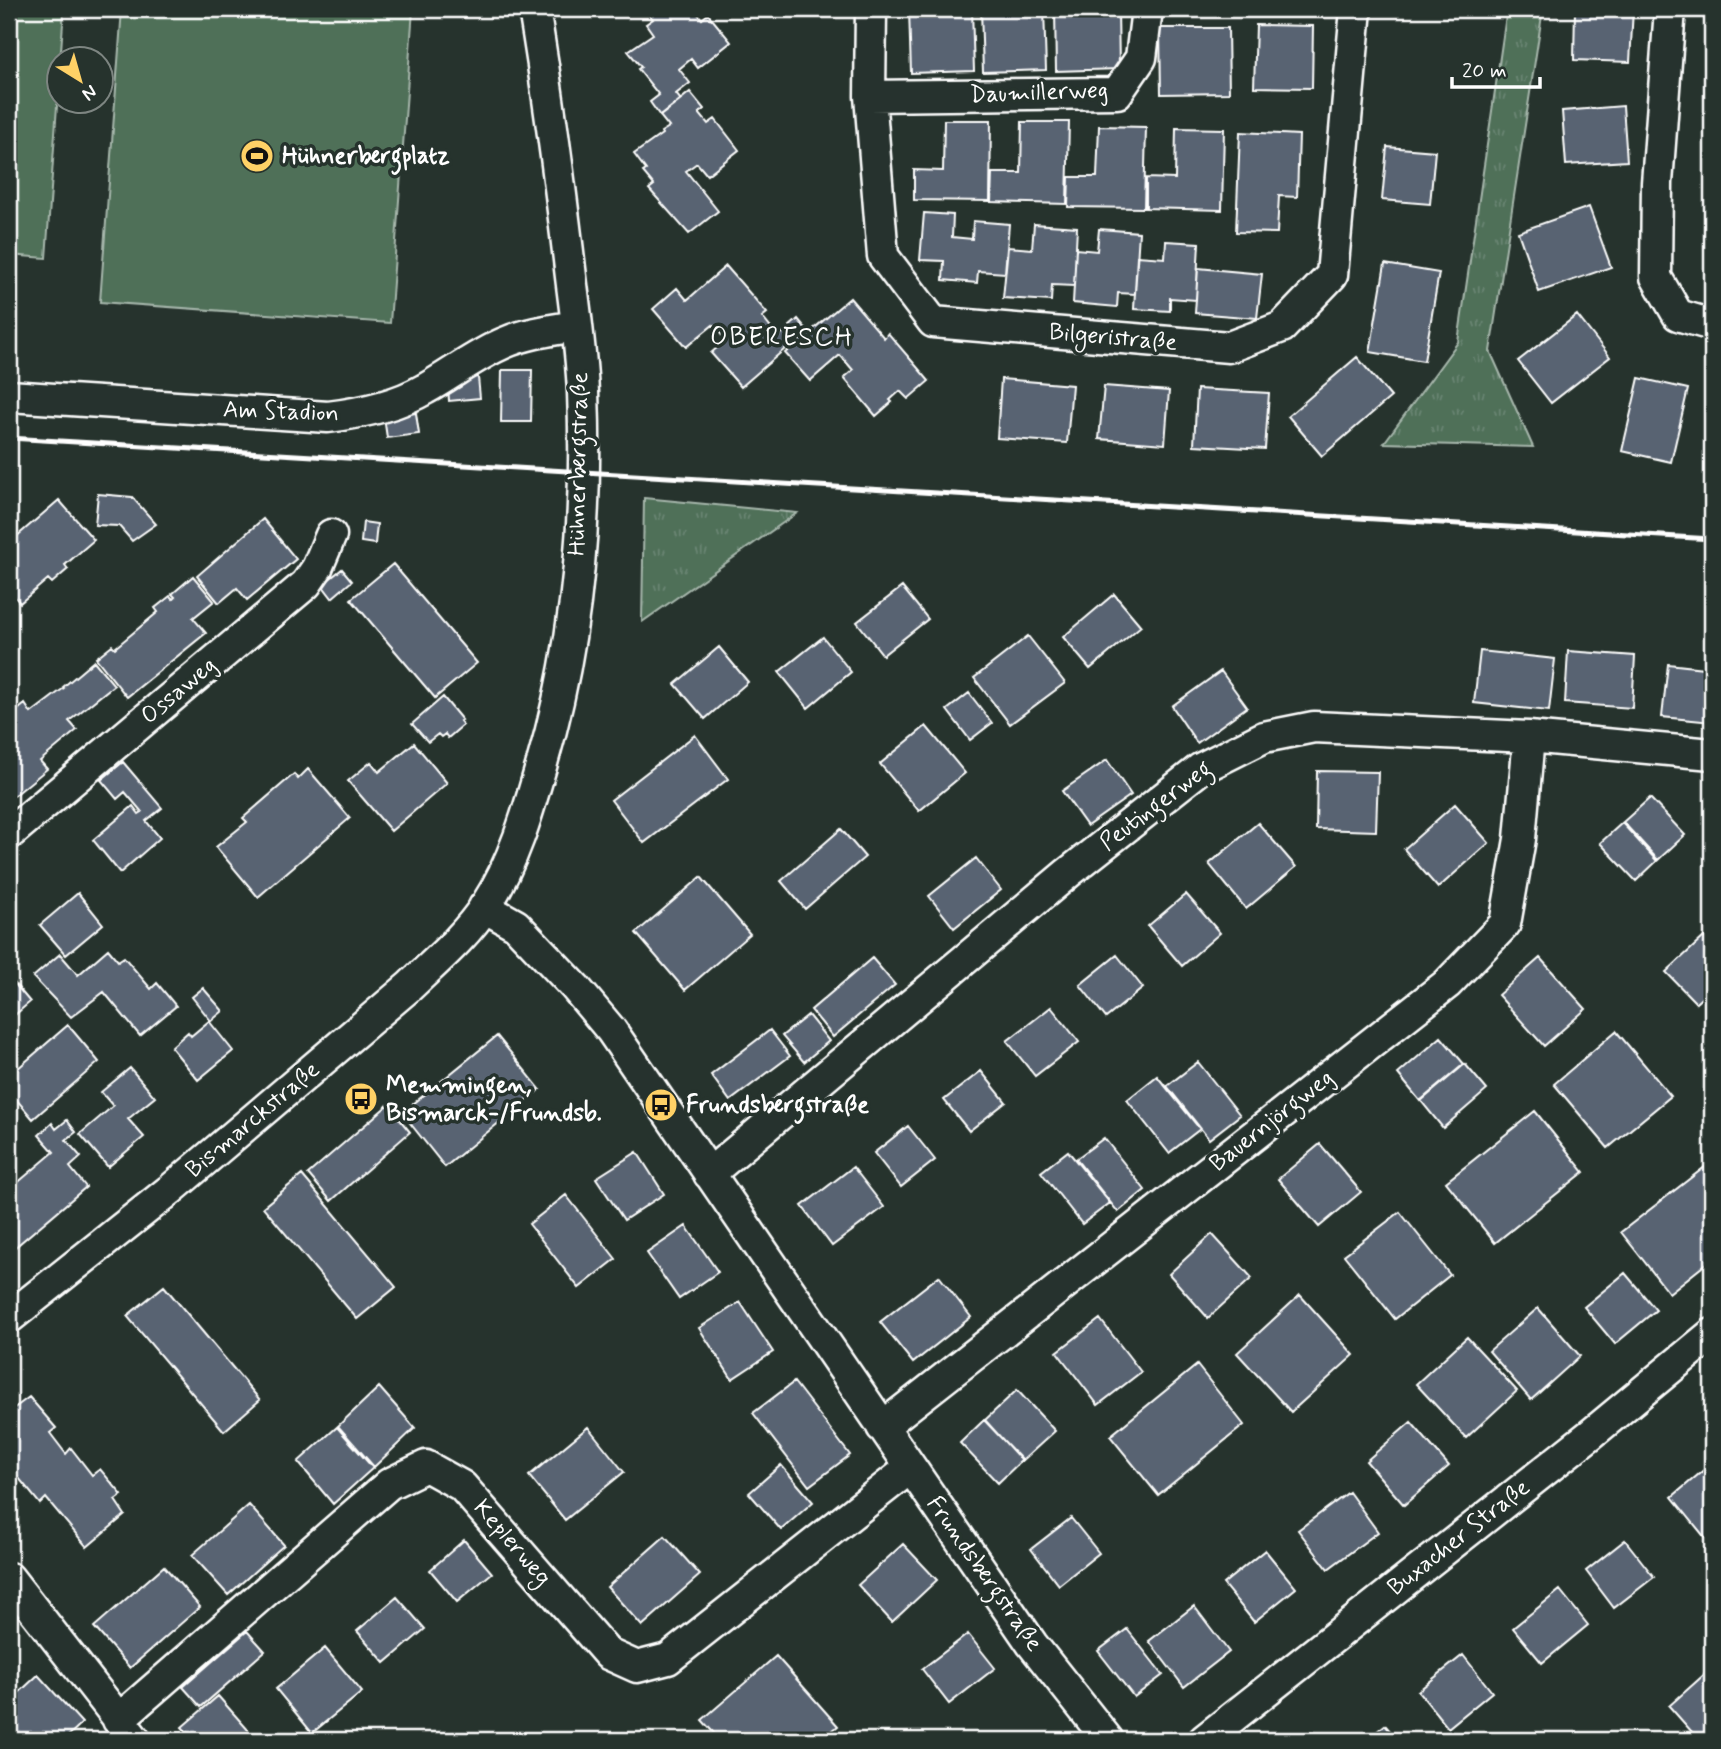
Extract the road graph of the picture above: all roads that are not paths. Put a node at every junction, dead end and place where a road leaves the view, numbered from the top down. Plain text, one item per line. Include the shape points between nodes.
1 (534, 9) edge
2 (872, 9) edge
3 (1147, 9) edge
4 (1356, 9) edge
5 (1670, 9) edge
6 (870, 96) junction
7 (1712, 325) edge
8 (577, 326) junction
9 (9, 396) edge
10 (331, 535) dead end
11 (1529, 737) junction
12 (1712, 754) edge
13 (9, 834) edge
14 (484, 907) junction
15 (709, 1174) junction
16 (9, 1318) edge
17 (1712, 1334) edge
18 (882, 1427) junction
19 (910, 1468) junction
20 (9, 1578) edge
21 (126, 1730) edge
22 (1108, 1740) edge
23 (1204, 1740) edge

1 - 8 street, Hühnerbergstraße
2 - 6 street, Bilgeristraße
3 - 6 street, Daumillerweg via 1141,58 1117,93
4 - 6 street, Bilgeristraße via 1332,275 1282,327 1229,347 933,322 883,256
5 - 7 street via 1657,183 1656,277 1678,315
8 - 9 street, Am Stadion via 506,342 400,401 337,416
8 - 14 street, Hühnerbergstraße via 583,388 582,524 558,709 526,818
10 - 13 street, Ossaweg via 306,584
11 - 12 street, Peutingerweg
11 - 15 street, Peutingerweg via 1314,727 1264,737 1200,769 1068,873
11 - 18 street, Bauernjörgweg via 1520,839 1505,924 1447,984
14 - 15 street, Frundsbergstraße via 516,925 575,987 611,1030
14 - 16 street, Bismarckstraße via 448,950 342,1046
15 - 18 street, Frundsbergstraße
17 - 23 street, Buxacher Straße
18 - 19 street, Frundsbergstraße
19 - 21 street, Keplerweg via 668,1658 636,1667 608,1654 462,1486 426,1466 389,1484
19 - 22 street, Frundsbergstraße via 1032,1644
20 - 21 street

